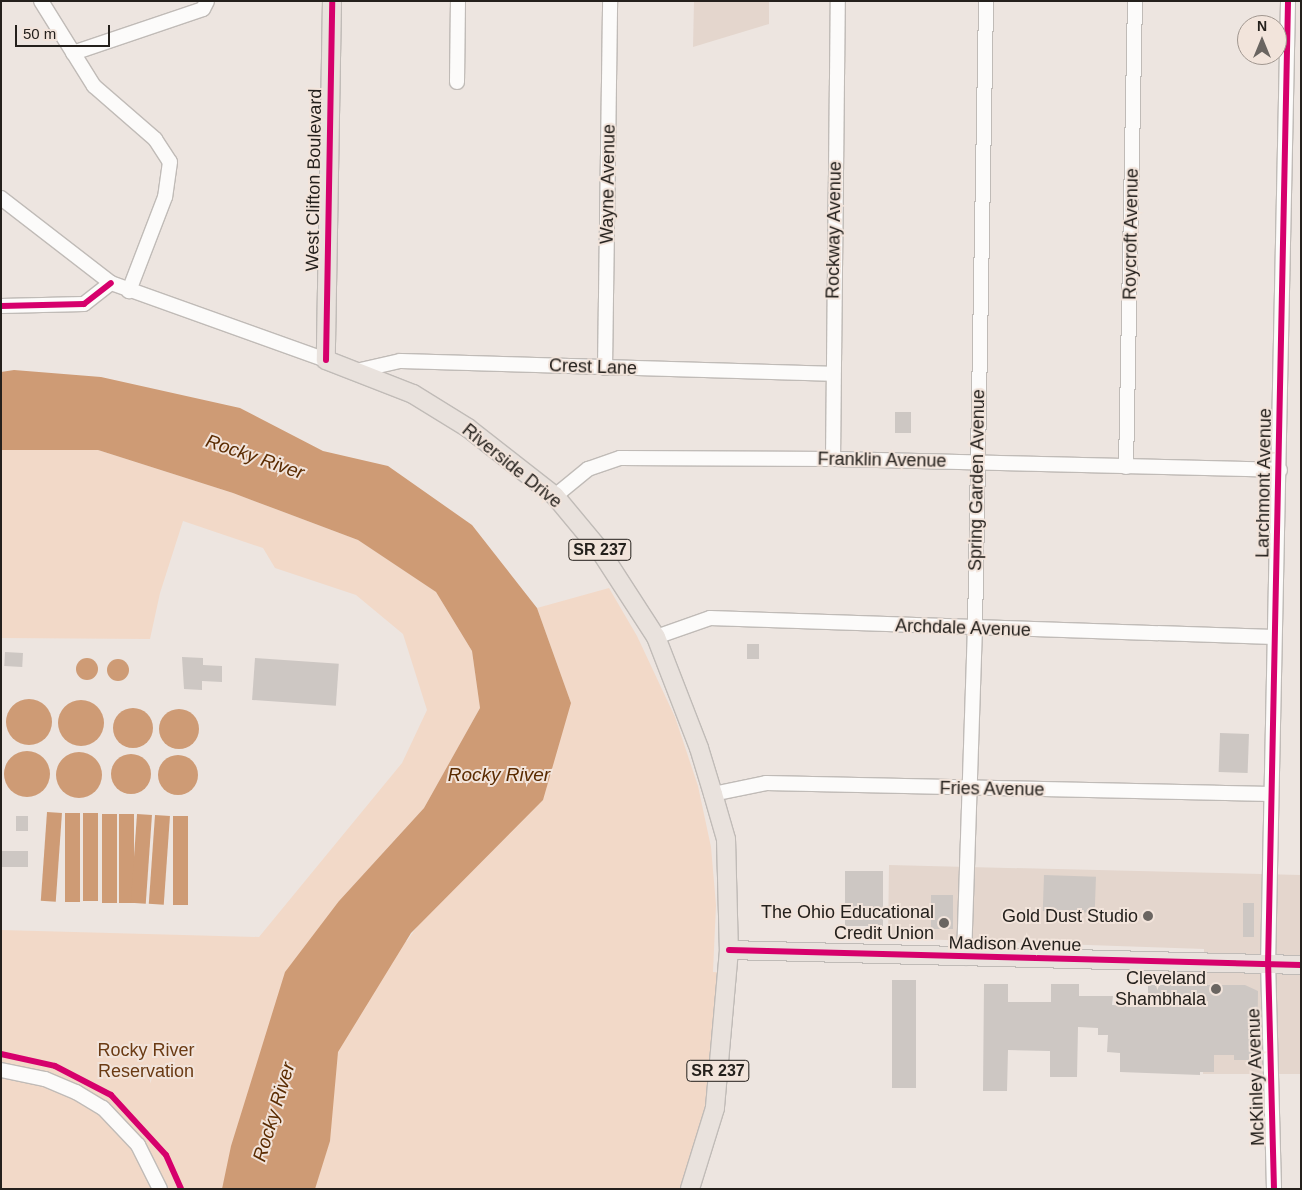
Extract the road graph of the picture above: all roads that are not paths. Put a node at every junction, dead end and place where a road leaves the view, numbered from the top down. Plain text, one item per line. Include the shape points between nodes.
1 (41, 1) edge
2 (208, 1) edge
3 (332, 1) edge
4 (458, 1) edge
5 (610, 1) edge
6 (838, 1) edge
7 (986, 1) edge
8 (1135, 1) edge
9 (1288, 1) edge
10 (73, 52) junction
11 (457, 82) dead end
12 (1, 198) edge
13 (111, 283) junction
14 (129, 291) junction
15 (1, 306) edge
16 (326, 360) junction
17 (605, 368) junction
18 (356, 371) junction
19 (832, 374) junction
20 (833, 459) junction
21 (978, 462) junction
22 (1126, 467) junction
23 (1280, 470) junction
24 (555, 496) junction
25 (975, 628) junction
26 (656, 637) junction
27 (1274, 637) junction
28 (970, 789) junction
29 (713, 794) junction
30 (1271, 794) junction
31 (729, 950) junction
32 (964, 958) junction
33 (1268, 965) junction
34 (1301, 965) edge
35 (1, 1070) edge
36 (696, 1187) edge
37 (160, 1189) edge
38 (1274, 1189) edge

1 - 10 street
2 - 10 street via 203,10
3 - 16 main road, West Clifton Boulevard
4 - 11 street
5 - 17 street, Wayne Avenue
6 - 19 street, Rockway Avenue
7 - 21 street, Spring Garden Avenue
8 - 22 street, Roycroft Avenue
9 - 23 street, Larchmont Avenue
10 - 14 street via 94,86 155,139 170,162 165,198
12 - 13 street, Riverside Drive
13 - 14 street, Riverside Drive
13 - 15 street via 84,304
14 - 16 street, Riverside Drive
16 - 18 main road, Riverside Drive / SR 237
17 - 18 street, Crest Lane via 400,361
17 - 19 street, Crest Lane
18 - 24 main road, Riverside Drive / SR 237 via 413,394 460,423
19 - 20 street, Rockway Avenue
20 - 21 street, Franklin Avenue
20 - 24 street, Franklin Avenue via 620,458 588,469
21 - 22 street, Franklin Avenue
21 - 25 street, Spring Garden Avenue
22 - 23 street, Franklin Avenue
23 - 27 street, Larchmont Avenue
24 - 26 main road, Riverside Drive / SR 237 via 599,549
25 - 26 street, Archdale Avenue via 710,618
25 - 27 street, Archdale Avenue
25 - 28 street, Spring Garden Avenue
26 - 29 main road, Riverside Drive / SR 237 via 699,748
27 - 30 street, Larchmont Avenue
28 - 29 street, Fries Avenue via 766,782
28 - 30 street, Fries Avenue
28 - 32 street, Spring Garden Avenue
29 - 31 main road, Riverside Drive / SR 237 via 726,839
30 - 33 street, Larchmont Avenue
31 - 32 main road, Madison Avenue
31 - 36 main road, Riverside Drive / SR 237 via 715,1108
32 - 33 main road, Madison Avenue
33 - 34 main road, Madison Avenue
33 - 38 street, McKinley Avenue
35 - 37 street via 45,1079 103,1108 138,1145

